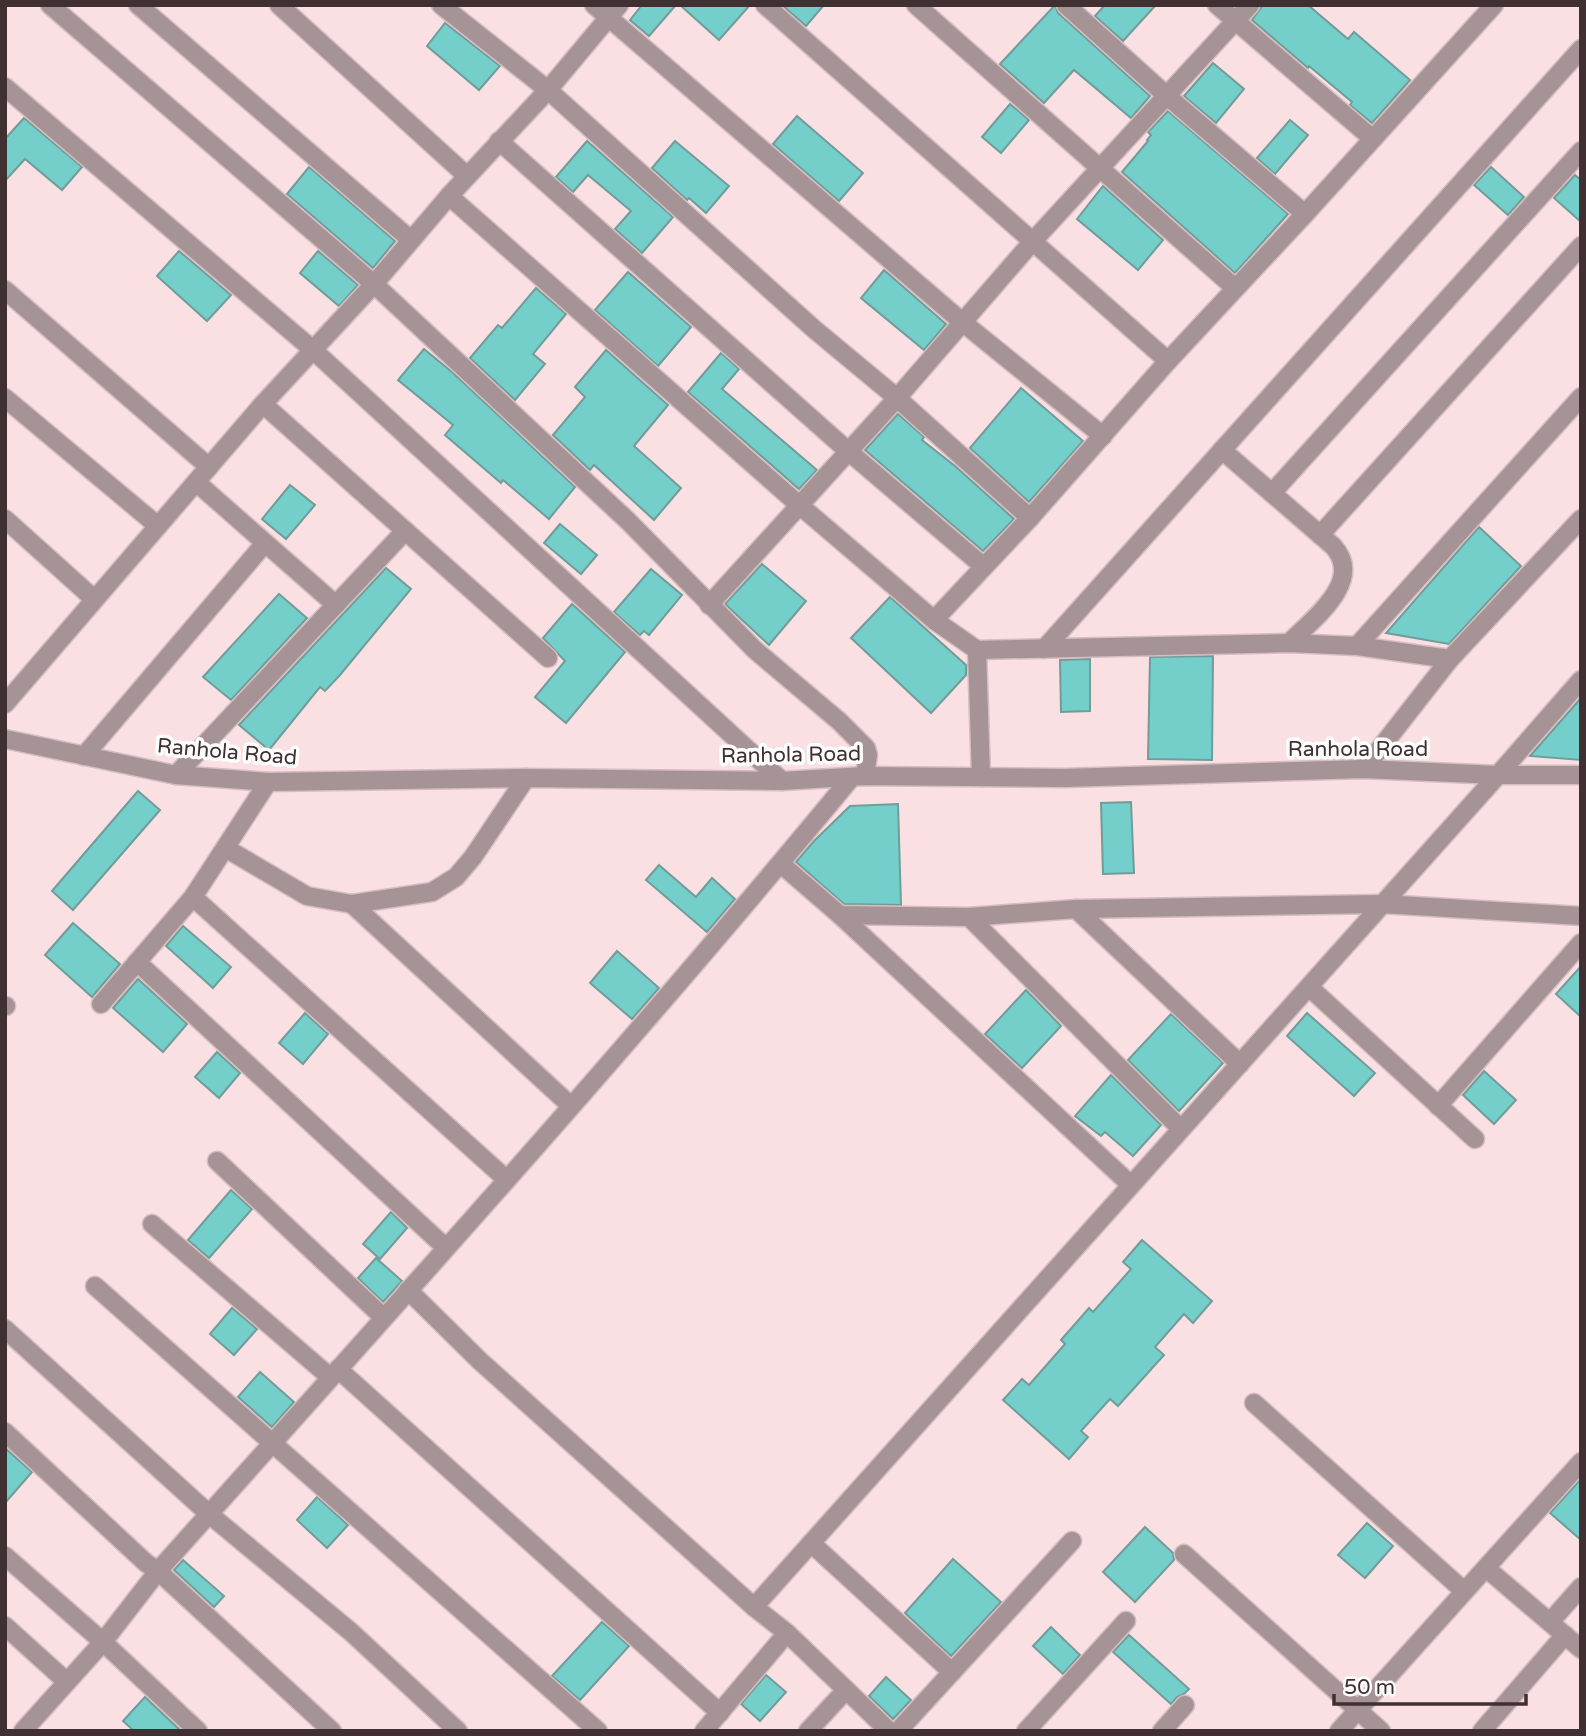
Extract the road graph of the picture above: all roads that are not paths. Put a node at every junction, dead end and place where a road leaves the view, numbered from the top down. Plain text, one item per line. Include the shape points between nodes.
1 (50, 5) edge
2 (138, 5) edge
3 (279, 5) edge
4 (441, 5) edge
5 (594, 5) edge
6 (765, 5) edge
7 (916, 5) edge
8 (1066, 5) edge
9 (1217, 5) edge
10 (1250, 5) edge
11 (1494, 5) edge
12 (614, 12) edge
13 (1235, 21) junction
14 (1581, 49) edge
15 (5, 87) edge
16 (548, 90) junction
17 (1167, 96) junction
18 (1373, 139) junction
19 (499, 141) junction
20 (1581, 151) edge
21 (1100, 170) junction
22 (467, 176) junction
23 (449, 196) junction
24 (1305, 214) junction
25 (411, 240) junction
26 (1033, 241) junction
27 (1581, 246) edge
28 (374, 284) junction
29 (1236, 288) junction
30 (5, 290) edge
31 (961, 321) junction
32 (312, 349) junction
33 (1168, 361) junction
34 (1581, 397) edge
35 (5, 398) edge
36 (897, 398) junction
37 (263, 404) junction
38 (1103, 436) junction
39 (1222, 450) junction
40 (848, 451) junction
41 (209, 467) junction
42 (196, 482) junction
43 (1272, 493) junction
44 (798, 504) junction
45 (1030, 518) junction
46 (5, 519) edge
47 (1581, 519) edge
48 (158, 526) junction
49 (405, 531) junction
50 (1320, 535) junction
51 (265, 543) junction
52 (983, 566) junction
53 (94, 599) junction
54 (709, 605) junction
55 (336, 606) junction
56 (934, 620) junction
57 (1289, 643) junction
58 (1357, 646) junction
59 (1044, 649) junction
60 (977, 650) junction
61 (548, 658) dead end
62 (1450, 659) junction
63 (1581, 680) edge
64 (5, 704) edge
65 (5, 739) edge
66 (84, 756) junction
67 (1364, 769) junction
68 (176, 775) junction
69 (1498, 775) junction
70 (1581, 775) edge
71 (858, 777) junction
72 (981, 777) junction
73 (526, 778) junction
74 (782, 781) junction
75 (268, 782) junction
76 (227, 849) junction
77 (781, 864) junction
78 (193, 897) junction
79 (352, 904) junction
80 (1382, 904) junction
81 (1076, 909) junction
82 (840, 915) junction
83 (1581, 916) edge
84 (969, 917) junction
85 (1581, 943) edge
86 (137, 962) junction
87 (1309, 987) junction
88 (101, 1004) dead end
89 (1240, 1064) junction
90 (571, 1106) junction
91 (1438, 1106) junction
92 (1181, 1129) junction
93 (1475, 1139) dead end
94 (217, 1161) dead end
95 (506, 1179) junction
96 (1131, 1185) junction
97 (152, 1224) dead end
98 (445, 1247) junction
99 (95, 1286) dead end
100 (408, 1290) junction
101 (383, 1317) junction
102 (5, 1329) edge
103 (334, 1373) junction
104 (1254, 1404) dead end
105 (5, 1432) edge
106 (272, 1443) junction
107 (1581, 1462) edge
108 (209, 1514) junction
109 (1072, 1541) dead end
110 (811, 1543) junction
111 (1184, 1554) dead end
112 (5, 1556) edge
113 (1486, 1568) junction
114 (158, 1571) junction
115 (1581, 1587) edge
116 (1465, 1591) junction
117 (754, 1607) junction
118 (1126, 1621) dead end
119 (1550, 1622) junction
120 (5, 1626) edge
121 (787, 1633) junction
122 (1565, 1635) junction
123 (103, 1642) junction
124 (1581, 1649) edge
125 (953, 1672) junction
126 (67, 1682) junction
127 (846, 1690) junction
128 (1185, 1705) dead end
129 (1357, 1710) junction
130 (720, 1713) junction
131 (23, 1731) edge
132 (198, 1731) edge
133 (332, 1731) edge
134 (457, 1731) edge
135 (598, 1731) edge
136 (704, 1731) edge
137 (808, 1731) edge
138 (889, 1731) edge
139 (898, 1731) edge
140 (1027, 1731) edge
141 (1162, 1731) edge
142 (1339, 1731) edge
143 (1381, 1731) edge
144 (1482, 1731) edge

1 - 28 street
2 - 25 street
3 - 22 street
4 - 16 street
5 - 12 street
6 - 26 street
7 - 21 street
8 - 17 street
9 - 13 street
10 - 13 street
11 - 18 street
12 - 16 street
12 - 31 street
13 - 17 street
13 - 18 street
14 - 39 street
15 - 32 street
16 - 19 street
16 - 36 street
17 - 21 street
17 - 24 street
18 - 24 street
19 - 22 street
19 - 40 street
20 - 43 street
21 - 26 street
21 - 29 street
22 - 23 street
23 - 25 street
23 - 44 street
24 - 29 street
25 - 28 street
26 - 31 street
26 - 33 street
27 - 50 street
28 - 32 street
28 - 54 street via 628,521
29 - 33 street
30 - 41 street
31 - 36 street
31 - 38 street
32 - 37 street
32 - 74 street
33 - 38 street
34 - 58 street
35 - 48 street
36 - 40 street
36 - 45 street
37 - 41 street
37 - 49 street
38 - 45 street
39 - 43 street
39 - 59 street
40 - 44 street
40 - 52 street
41 - 42 street
42 - 48 street
42 - 51 street
43 - 50 street
44 - 54 street
44 - 56 street
45 - 52 street
46 - 53 street
47 - 62 street
48 - 53 street
49 - 55 street
49 - 61 street
50 - 57 street via 1341,555 1346,567 1343,582
51 - 55 street
51 - 66 street
52 - 56 street
53 - 64 street
54 - 71 street via 866,748 868,755
55 - 68 street
56 - 60 street
57 - 58 street
57 - 59 street
58 - 62 street
59 - 60 street
60 - 72 street
62 - 67 street
63 - 69 street
65 - 66 street, Ranhola Road
66 - 68 street, Ranhola Road
67 - 69 street, Ranhola Road
67 - 72 street, Ranhola Road
68 - 75 street, Ranhola Road
69 - 70 street, Ranhola Road
69 - 80 street
71 - 72 street, Ranhola Road
71 - 74 street, Ranhola Road
71 - 77 street
73 - 74 street, Ranhola Road
73 - 75 street, Ranhola Road
73 - 79 street via 456,877 432,892
75 - 76 street
76 - 78 street
76 - 79 street via 307,896
77 - 82 street
77 - 90 street
78 - 86 street
78 - 95 street
79 - 90 street
80 - 81 street
80 - 83 street
80 - 87 street
81 - 84 street
81 - 89 street
82 - 84 street
82 - 96 street
84 - 92 street
85 - 91 street
86 - 88 street
86 - 98 street
87 - 89 street
87 - 91 street
89 - 92 street
90 - 95 street
91 - 93 street
92 - 96 street
94 - 101 street
95 - 98 street
96 - 110 street
97 - 103 street
98 - 100 street
99 - 106 street
100 - 101 street
100 - 117 street via 480,1361
101 - 103 street
102 - 108 street
103 - 106 street
103 - 130 street
104 - 116 street
105 - 114 street
106 - 108 street
106 - 135 street
107 - 113 street
108 - 114 street
108 - 134 street via 351,1632
109 - 125 street
110 - 117 street
110 - 125 street
111 - 129 street
112 - 123 street
113 - 116 street
113 - 119 street
114 - 123 street
114 - 133 street
115 - 119 street
116 - 129 street
117 - 121 street
118 - 140 street
119 - 122 street
120 - 126 street
121 - 127 street
121 - 130 street
122 - 124 street
122 - 144 street
123 - 126 street
123 - 132 street
125 - 139 street
126 - 131 street
127 - 137 street
127 - 138 street
128 - 141 street
129 - 142 street
129 - 143 street
130 - 136 street

